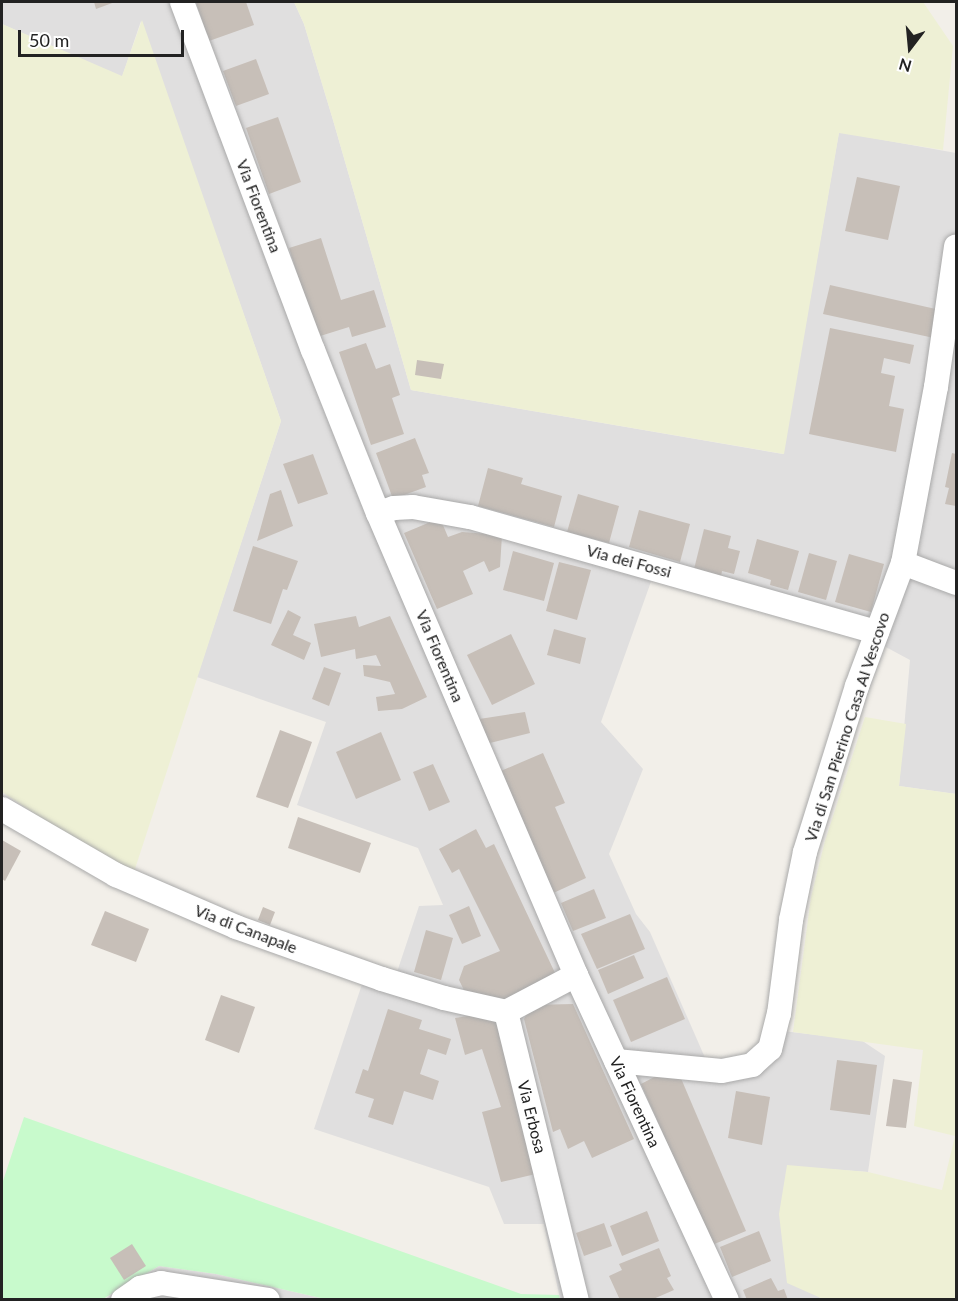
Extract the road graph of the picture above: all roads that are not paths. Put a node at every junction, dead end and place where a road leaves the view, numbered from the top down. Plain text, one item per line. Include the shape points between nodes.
1 (182, 2) edge
2 (957, 246) edge
3 (378, 513) junction
4 (903, 563) junction
5 (957, 583) edge
6 (877, 632) junction
7 (2, 809) edge
8 (576, 975) junction
9 (506, 1012) junction
10 (616, 1061) junction
11 (123, 1299) edge
12 (268, 1299) edge
13 (577, 1299) edge
14 (727, 1299) edge

1 - 3 street, Via Fiorentina
2 - 4 street, Via di San Pierino Casa Al Vescovo
3 - 6 street, Via dei Fossi via 413,507 460,515
3 - 8 street, Via Fiorentina
4 - 5 street
4 - 6 street, Via di San Pierino Casa Al Vescovo
6 - 10 street, Via di San Pierino Casa Al Vescovo via 805,852 770,1049 752,1065 722,1071
7 - 9 street, Via di Canapale via 116,875 236,927 392,982
8 - 9 street
8 - 10 street, Via Fiorentina
9 - 13 street, Via Erbosa
10 - 14 street, Via Fiorentina
11 - 12 street via 140,1288 161,1282

